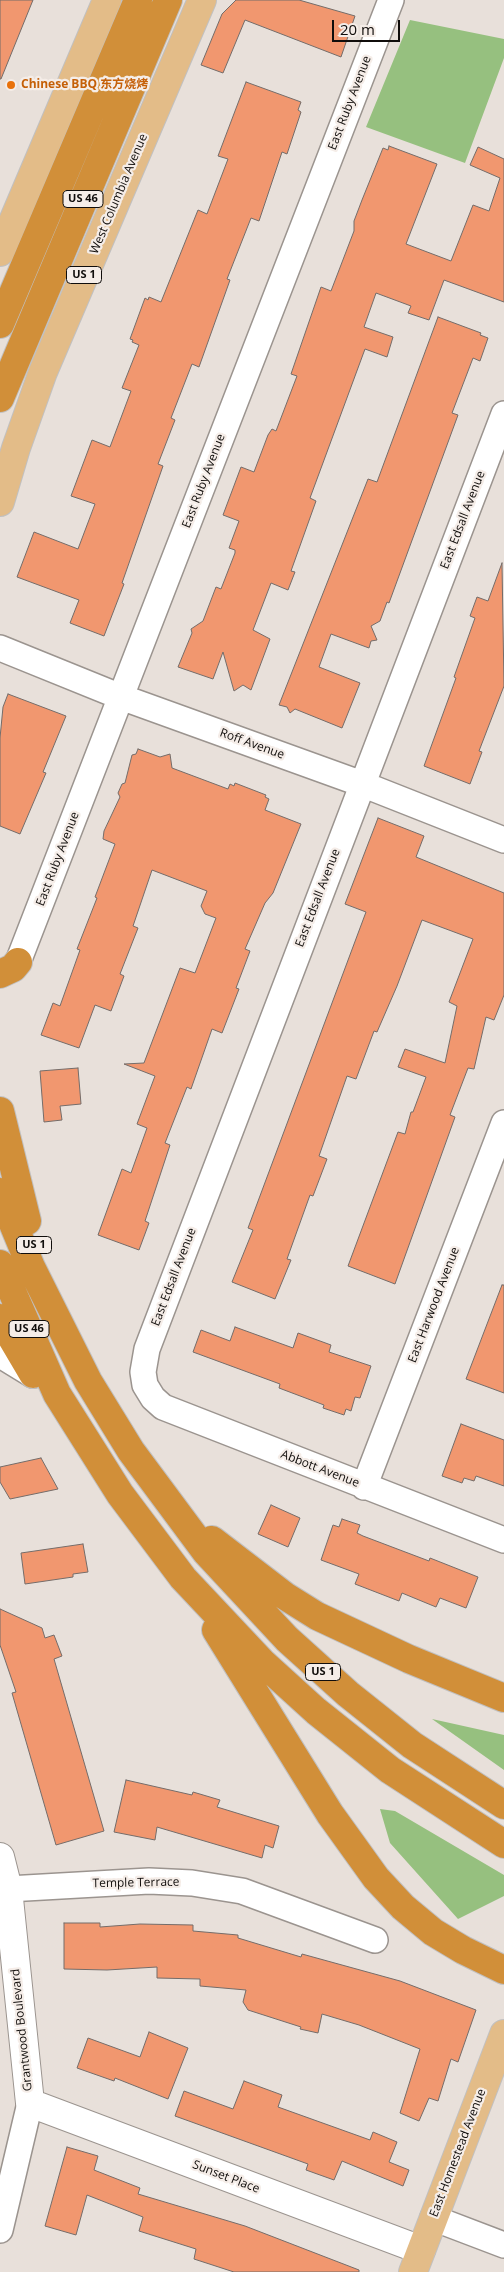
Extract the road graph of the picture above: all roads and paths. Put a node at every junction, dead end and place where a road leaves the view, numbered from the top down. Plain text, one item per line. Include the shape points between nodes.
1 (106, 0) edge
2 (138, 0) edge
3 (168, 0) edge
4 (202, 0) edge
5 (390, 0) edge
6 (0, 252) edge
7 (0, 324) edge
8 (0, 398) edge
9 (504, 414) edge
10 (0, 502) edge
11 (0, 648) edge
12 (121, 697) junction
13 (362, 784) junction
14 (504, 840) edge
15 (9, 968) edge
16 (0, 1111) edge
17 (504, 1123) edge
18 (0, 1192) edge
19 (0, 1264) edge
20 (51, 1309) junction
21 (0, 1318) edge
22 (0, 1355) edge
23 (33, 1375) junction
24 (146, 1385) joint
25 (57, 1394) junction
26 (364, 1487) junction
27 (171, 1508) junction
28 (504, 1540) edge
29 (183, 1578) junction
30 (504, 1698) edge
31 (504, 1805) edge
32 (504, 1844) edge
33 (0, 1857) edge
34 (8, 1890) junction
35 (375, 1940) dead end
36 (504, 1970) edge
37 (9, 2001) edge
38 (504, 2034) edge
39 (30, 2103) junction
40 (433, 2218) junction
41 (0, 2230) edge
42 (504, 2245) edge
43 (417, 2261) edge

1 - 6 main road
2 - 7 highway, US 46
3 - 8 highway, US 46
4 - 10 main road, West Columbia Avenue / US 1 via 43,372
5 - 12 street, East Ruby Avenue
9 - 13 street, East Edsall Avenue
11 - 12 street, Roff Avenue
12 - 13 street, Roff Avenue
12 - 15 street, East Ruby Avenue
13 - 14 street, Roff Avenue
13 - 24 street, East Edsall Avenue via 147,1349 143,1372
16 - 20 highway, US 1
17 - 26 street, East Harwood Avenue
18 - 20 highway, US 46
19 - 25 highway, US 46
20 - 27 highway, US 1 via 110,1418
21 - 23 highway, US 1
22 - 23 street
23 - 25 highway, US 1
24 - 26 street, Abbott Avenue via 163,1407
25 - 29 highway, US 1 via 120,1494
26 - 28 street, Abbott Avenue
27 - 30 highway via 271,1586 317,1616
27 - 31 highway, US 1 via 259,1610 324,1673 412,1745
29 - 32 highway, US 1 via 262,1662 316,1711 390,1770
29 - 36 highway via 330,1814 376,1878 403,1908 433,1932
33 - 34 street, Grantwood Boulevard
34 - 35 street, Temple Terrace via 149,1881 192,1883 242,1891
34 - 37 street, Grantwood Boulevard
37 - 39 street, Grantwood Boulevard
38 - 40 main road, East Homestead Avenue
39 - 41 street, Grantwood Boulevard
39 - 43 street, Sunset Place
40 - 42 street
40 - 43 main road, East Homestead Avenue

